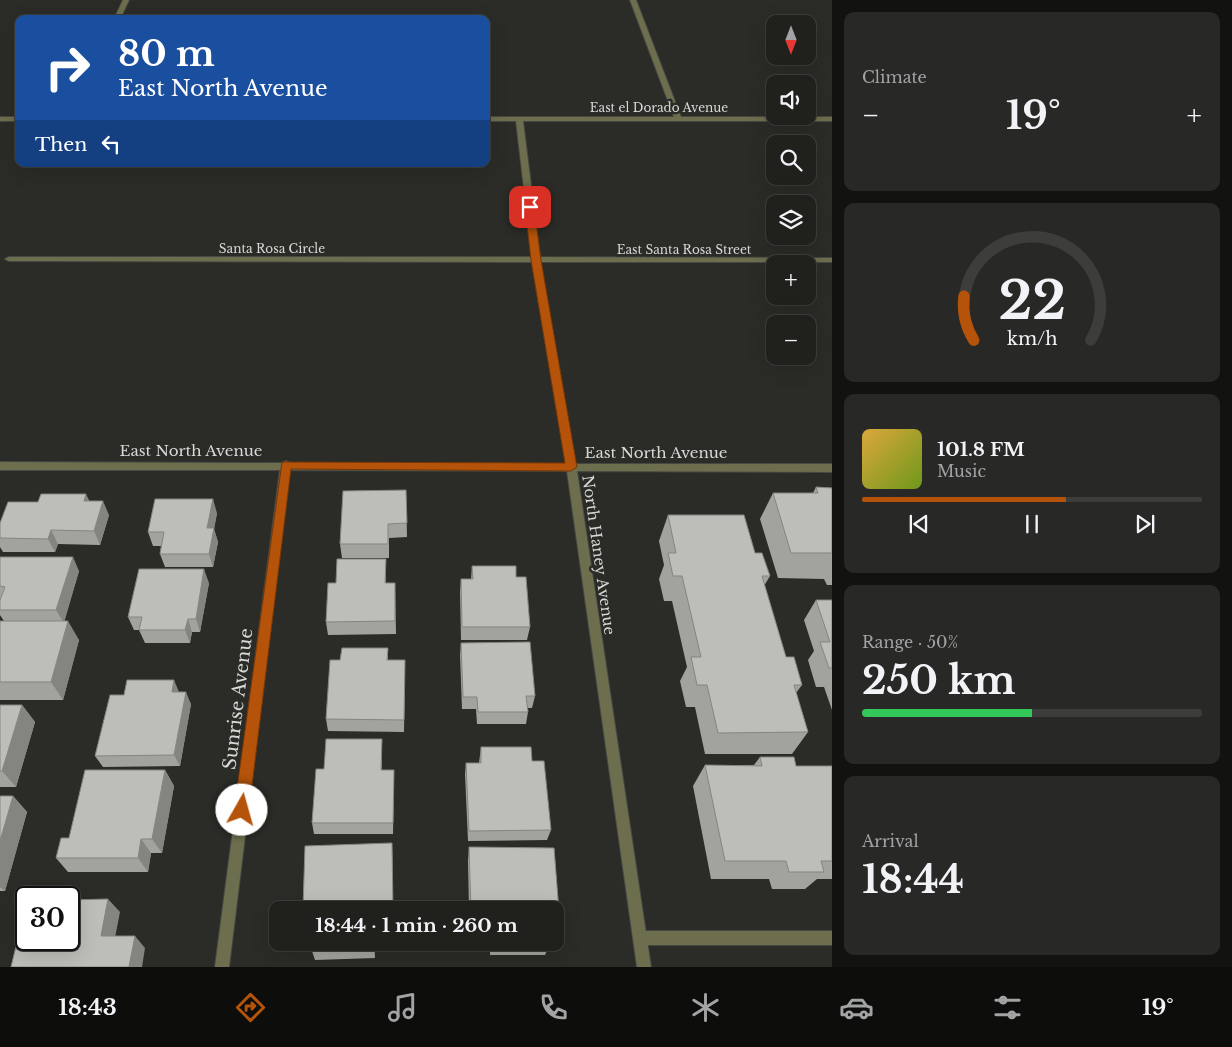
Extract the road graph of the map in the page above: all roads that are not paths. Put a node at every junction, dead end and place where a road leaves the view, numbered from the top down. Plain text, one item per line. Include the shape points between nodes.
1 (126, 0) edge
2 (633, 0) edge
3 (119, 15) edge
4 (678, 118) junction
5 (0, 119) edge
6 (15, 119) edge
7 (490, 119) edge
8 (519, 119) junction
9 (832, 119) edge
10 (9, 259) dead end
11 (536, 260) junction
12 (832, 260) edge
13 (286, 465) junction
14 (0, 466) edge
15 (571, 467) junction
16 (832, 468) edge
17 (640, 938) junction
18 (832, 938) edge
19 (222, 967) edge
20 (644, 967) edge

1 - 3 street
2 - 4 street
4 - 8 street, East el Dorado Avenue
4 - 9 street, East el Dorado Avenue
5 - 6 street
7 - 8 street, East el Dorado Avenue
8 - 11 street, North Haney Avenue
10 - 11 street, Santa Rosa Circle
11 - 12 street, East Santa Rosa Street
11 - 15 street, North Haney Avenue
13 - 14 street, East North Avenue
13 - 15 street, East North Avenue
13 - 19 street, Sunrise Avenue
15 - 16 street, East North Avenue
15 - 17 street, North Haney Avenue
17 - 18 street
17 - 20 street, North Haney Avenue

